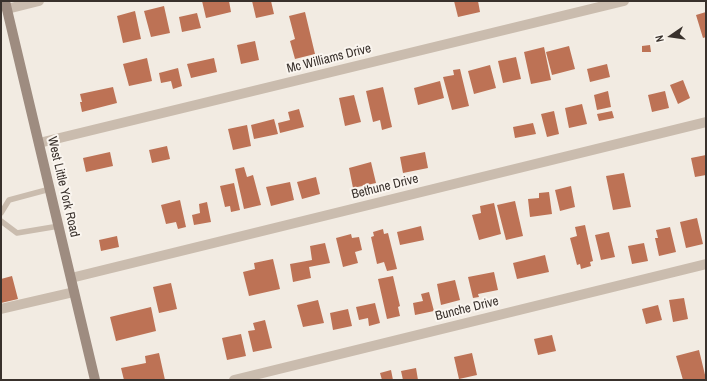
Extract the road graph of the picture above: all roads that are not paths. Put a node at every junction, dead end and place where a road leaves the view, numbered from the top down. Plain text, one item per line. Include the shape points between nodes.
1 (39, 1) edge
2 (624, 1) edge
3 (6, 5) edge
4 (706, 122) edge
5 (39, 143) junction
6 (50, 189) junction
7 (1, 214) edge
8 (1, 221) edge
9 (59, 226) junction
10 (706, 264) edge
11 (71, 278) junction
12 (74, 292) junction
13 (1, 310) edge
14 (95, 380) edge
15 (234, 380) edge

1 - 3 street
2 - 5 street, Mc Williams Drive
3 - 5 street, West Little York Road
4 - 11 street, Bethune Drive
5 - 6 street, West Little York Road
6 - 7 lane via 9,200
6 - 9 street, West Little York Road
8 - 9 lane via 17,233
9 - 11 street, West Little York Road
10 - 15 street, Bunche Drive
11 - 12 street, West Little York Road
12 - 13 street
12 - 14 street, West Little York Road

